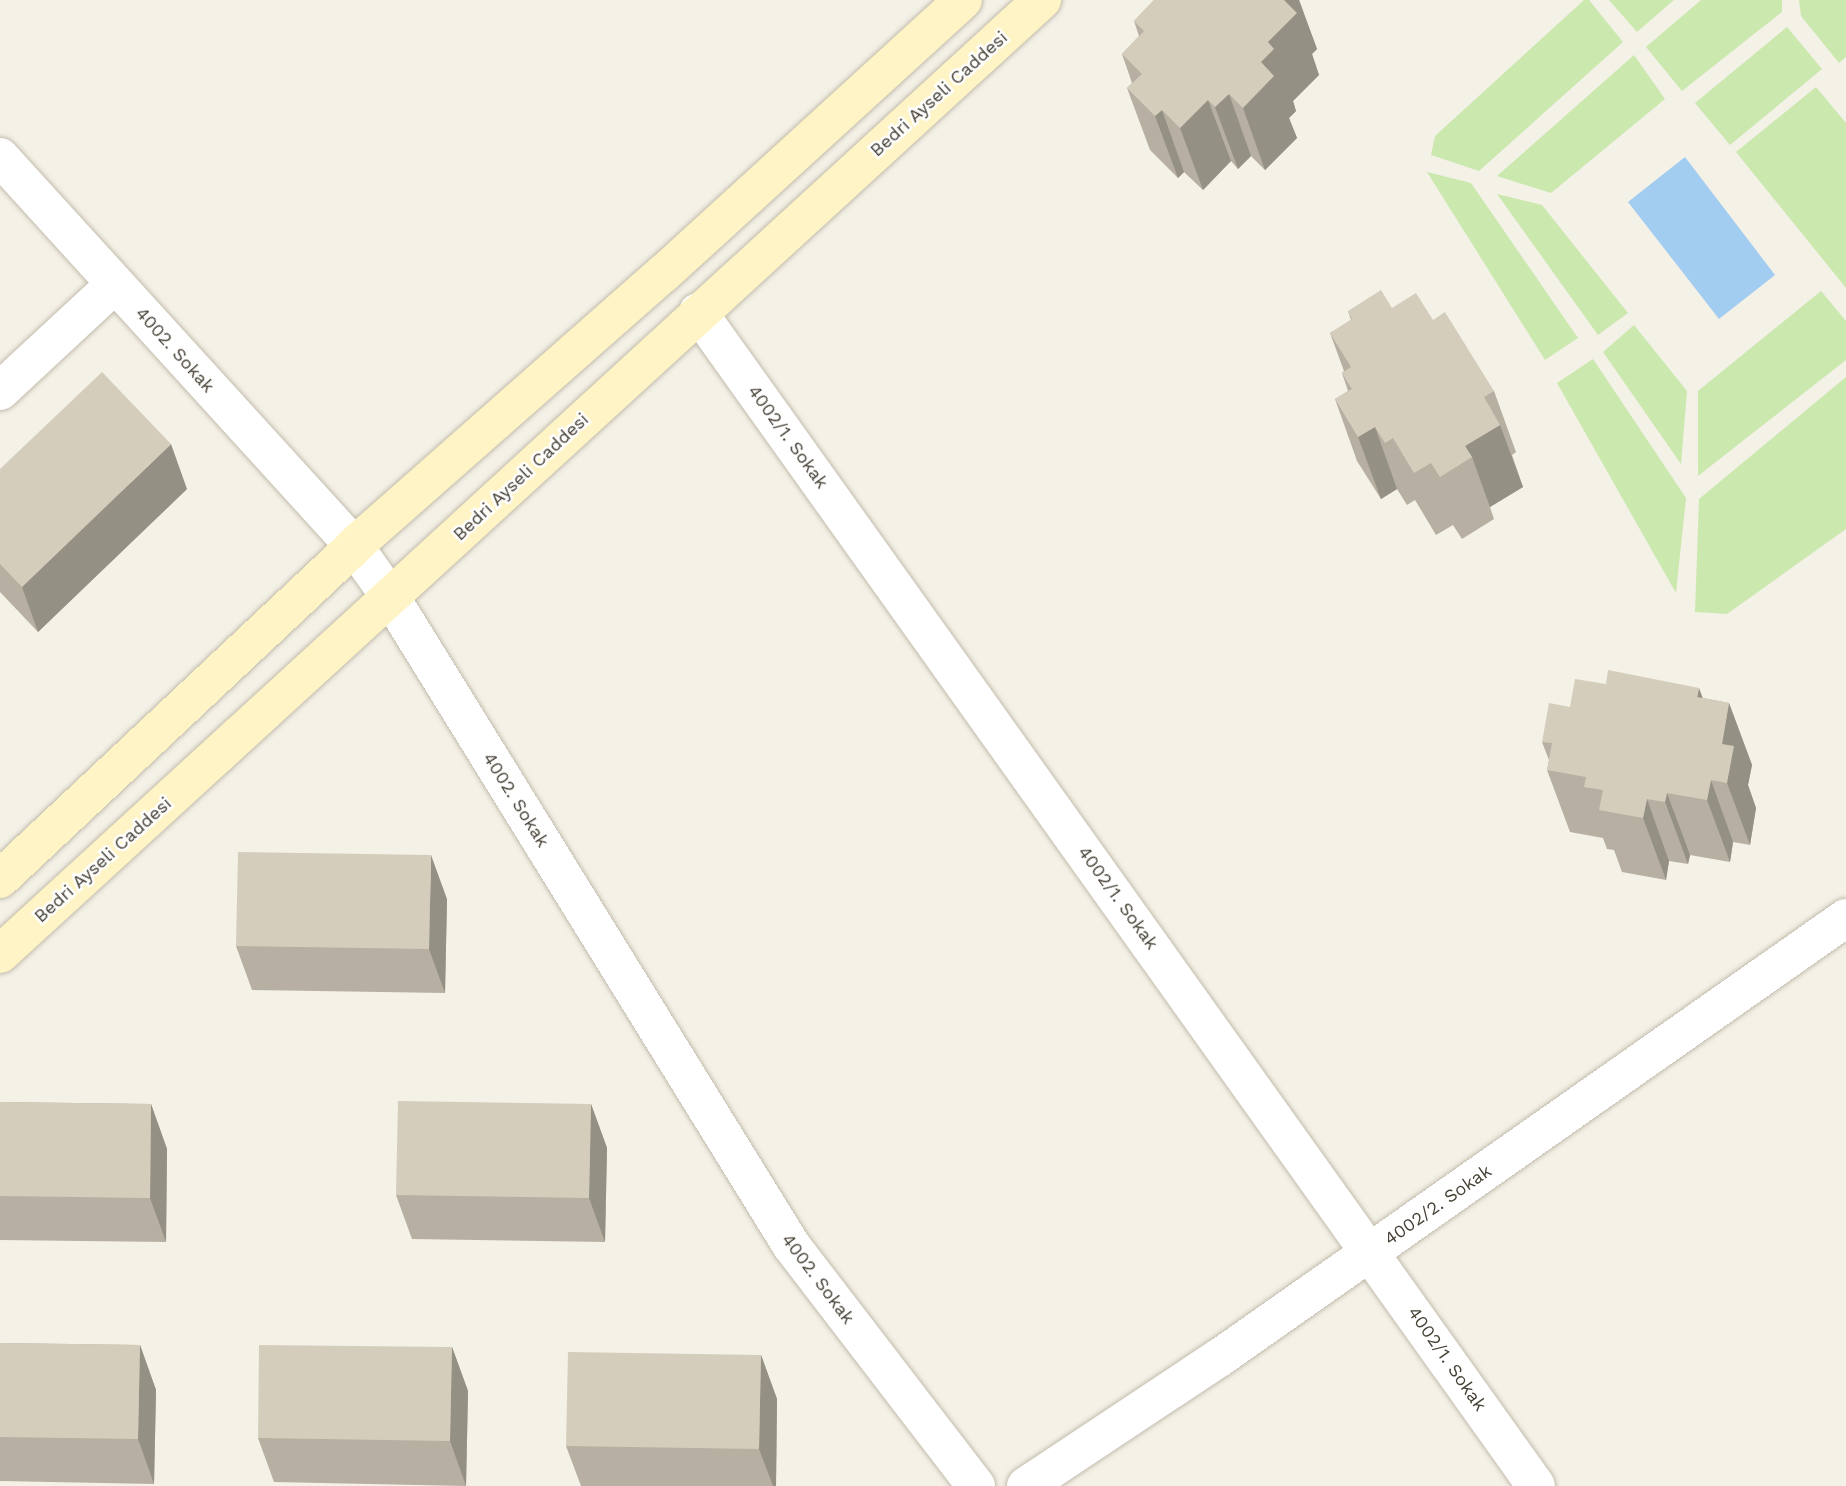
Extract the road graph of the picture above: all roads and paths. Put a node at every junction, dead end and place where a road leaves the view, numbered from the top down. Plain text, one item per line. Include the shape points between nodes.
1 (963, 0) edge
2 (1042, 0) edge
3 (0, 157) edge
4 (115, 284) junction
5 (698, 312) junction
6 (0, 391) edge
7 (354, 546) junction
8 (391, 598) junction
9 (0, 879) edge
10 (1846, 918) edge
11 (0, 954) edge
12 (1372, 1251) junction
13 (976, 1486) edge
14 (1026, 1486) edge
15 (1535, 1486) edge

1 - 7 main road via 663,274
2 - 5 main road, Bedri Ayseli Caddesi
3 - 4 street, 4002. Sokak
4 - 6 street
4 - 7 street, 4002. Sokak
5 - 8 main road, Bedri Ayseli Caddesi
5 - 12 street, 4002/1. Sokak
7 - 8 street, 4002. Sokak
7 - 9 main road
8 - 11 main road, Bedri Ayseli Caddesi
8 - 13 street, 4002. Sokak via 791,1245
10 - 12 street, 4002/2. Sokak
12 - 14 street, 4002/2. Sokak
12 - 15 street, 4002/1. Sokak

